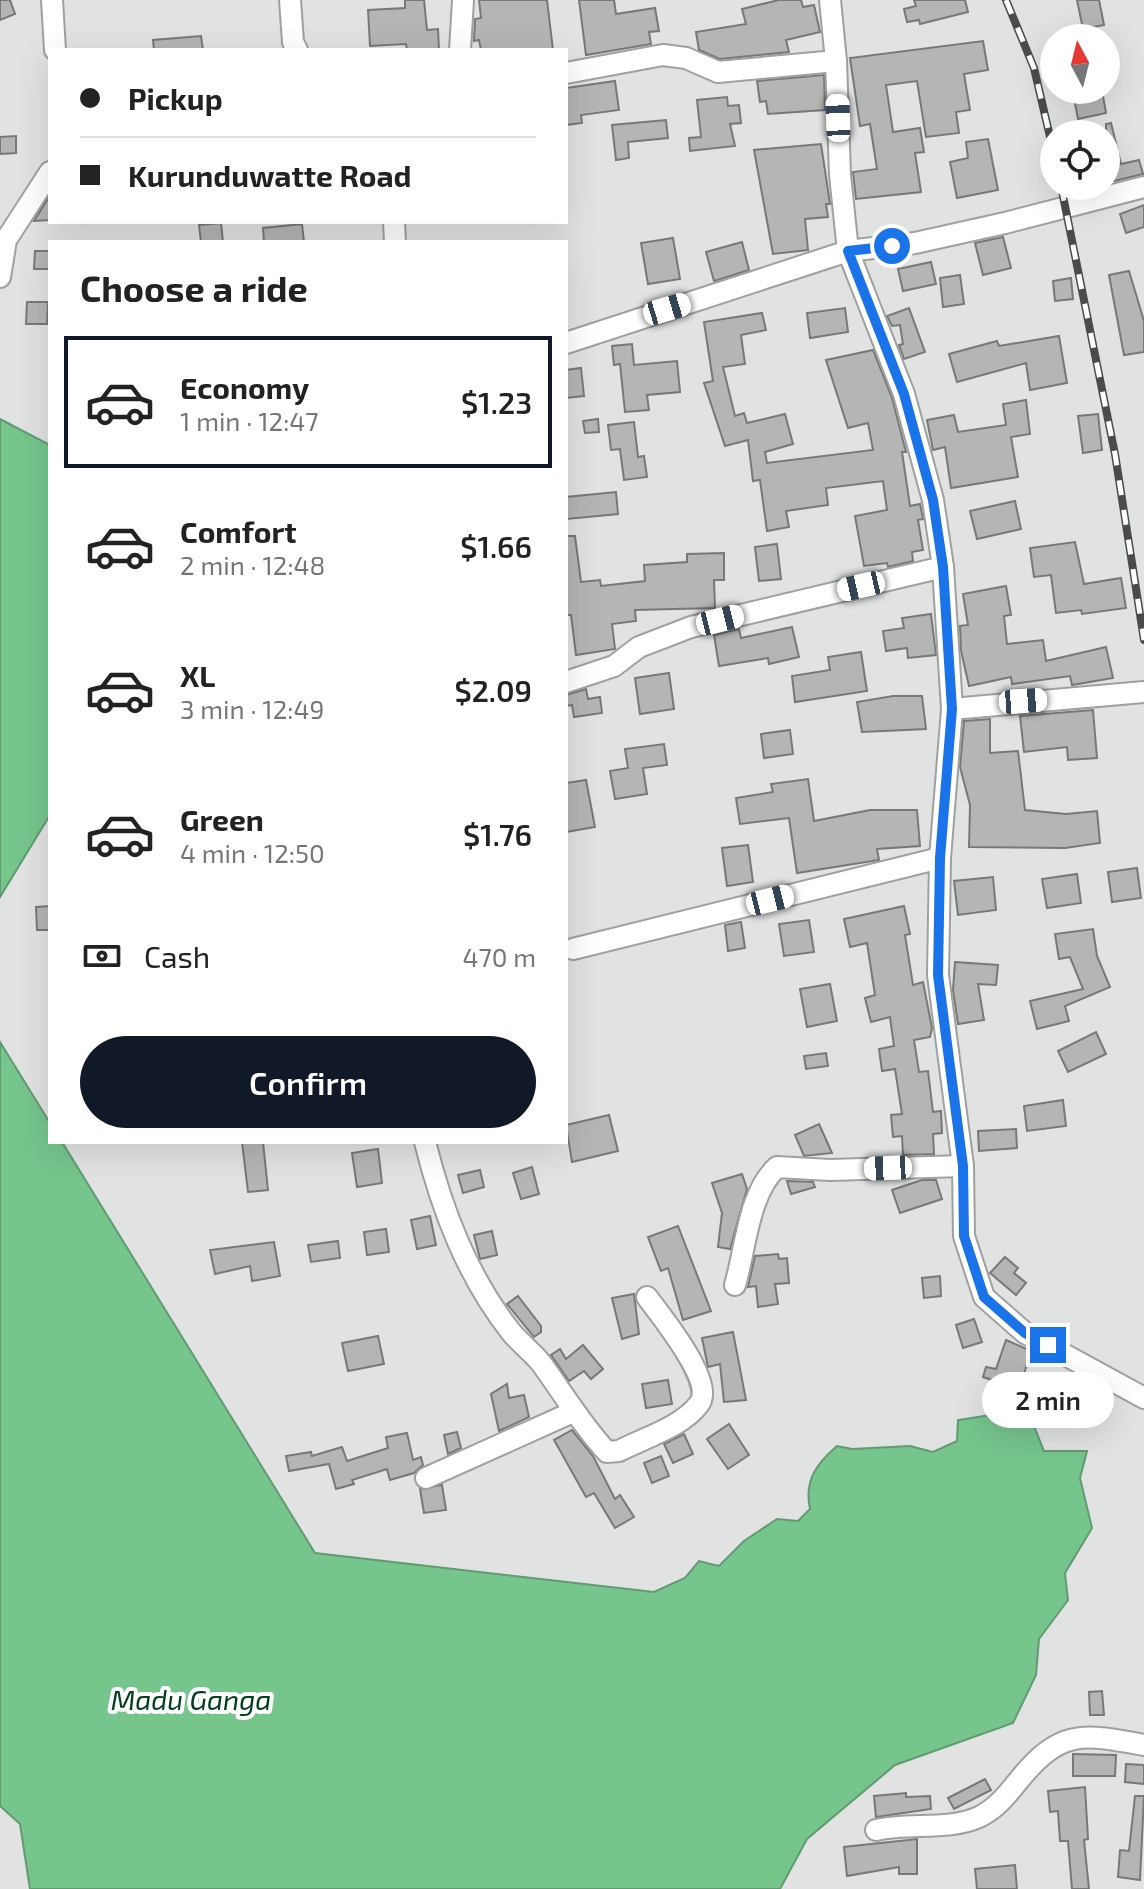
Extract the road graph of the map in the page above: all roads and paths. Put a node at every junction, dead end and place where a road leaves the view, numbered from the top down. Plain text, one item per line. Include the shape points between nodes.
1 (52, 0) edge
2 (290, 0) edge
3 (463, 0) edge
4 (830, 0) edge
5 (55, 48) edge
6 (296, 48) edge
7 (460, 48) edge
8 (836, 61) junction
9 (568, 73) edge
10 (48, 175) edge
11 (1144, 187) edge
12 (848, 251) junction
13 (0, 277) edge
14 (568, 342) edge
15 (943, 567) junction
16 (568, 681) edge
17 (1144, 692) edge
18 (952, 709) junction
19 (940, 858) junction
20 (573, 949) dead end
21 (426, 1144) edge
22 (963, 1166) junction
23 (735, 1285) dead end
24 (647, 1297) dead end
25 (1144, 1398) edge
26 (573, 1412) junction
27 (426, 1478) dead end
28 (1144, 1745) edge
29 (876, 1830) dead end

1 - 5 street
2 - 6 street
3 - 7 street
4 - 8 street
8 - 9 street via 718,72 663,55
8 - 12 street
10 - 13 street via 6,240
11 - 12 street via 930,240
12 - 14 street
12 - 15 street via 904,394 933,500
15 - 16 street via 691,627 639,647 614,666
15 - 18 street
17 - 18 street
18 - 19 street
19 - 20 street
19 - 22 street via 938,975
21 - 26 street via 453,1233 475,1280
22 - 23 street via 777,1167 766,1176 756,1202
22 - 25 street via 964,1236 984,1297 1025,1333
24 - 26 street via 692,1363 703,1386 701,1403 685,1417 612,1452
26 - 27 street
28 - 29 street via 1090,1735 1072,1739 1038,1759 1006,1797 979,1817 956,1825 899,1824

